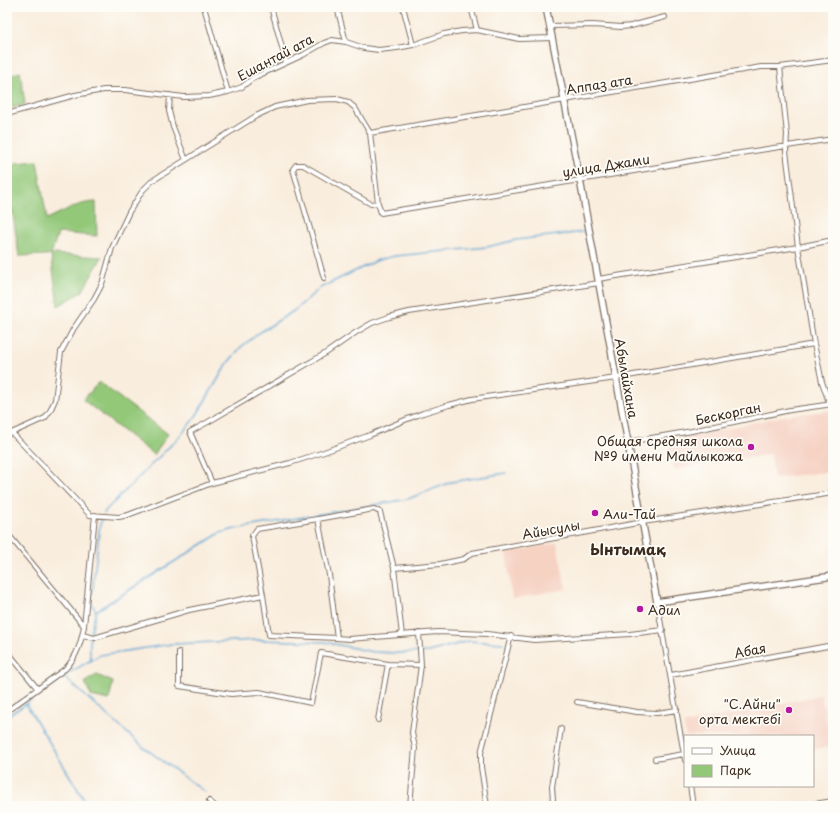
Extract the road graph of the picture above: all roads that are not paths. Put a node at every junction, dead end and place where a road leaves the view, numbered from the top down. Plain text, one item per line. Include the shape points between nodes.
1 (204, 7) edge
2 (271, 7) edge
3 (337, 7) edge
4 (403, 7) edge
5 (471, 7) edge
6 (546, 7) edge
7 (665, 17) dead end
8 (550, 26) junction
9 (477, 30) junction
10 (552, 38) junction
11 (346, 42) junction
12 (414, 45) junction
13 (833, 60) edge
14 (286, 62) junction
15 (780, 67) junction
16 (228, 92) junction
17 (170, 95) junction
18 (565, 100) junction
19 (7, 114) edge
20 (370, 133) junction
21 (833, 139) edge
22 (787, 146) junction
23 (186, 160) junction
24 (580, 180) junction
25 (378, 203) junction
26 (833, 240) edge
27 (798, 247) junction
28 (324, 278) dead end
29 (599, 281) junction
30 (814, 344) junction
31 (616, 378) junction
32 (832, 405) edge
33 (9, 434) edge
34 (628, 442) junction
35 (212, 483) junction
36 (833, 493) edge
37 (96, 515) junction
38 (318, 519) junction
39 (642, 522) junction
40 (7, 533) edge
41 (394, 568) junction
42 (833, 576) edge
43 (263, 595) junction
44 (657, 602) junction
45 (84, 626) junction
46 (662, 630) junction
47 (419, 633) junction
48 (82, 635) junction
49 (402, 635) junction
50 (511, 636) junction
51 (337, 638) junction
52 (833, 645) edge
53 (7, 651) edge
54 (179, 652) dead end
55 (388, 664) junction
56 (421, 665) junction
57 (671, 675) junction
58 (37, 688) junction
59 (578, 702) dead end
60 (677, 710) junction
61 (7, 711) edge
62 (378, 720) dead end
63 (561, 729) dead end
64 (684, 754) edge
65 (654, 759) dead end
66 (690, 787) edge
67 (209, 801) dead end
68 (833, 801) edge
69 (215, 806) edge
70 (410, 806) edge
71 (487, 806) edge
72 (554, 806) edge
73 (693, 806) edge
74 (802, 806) edge

1 - 16 street
2 - 14 street
3 - 11 street
4 - 12 street
5 - 9 street
6 - 8 main road, Абылайхана
7 - 8 street via 621,27
8 - 10 main road, Абылайхана
9 - 10 street, Ешантай ата via 519,39
9 - 12 street, Ешантай ата via 444,34
10 - 18 main road, Абылайхана
11 - 12 street, Ешантай ата via 379,50
11 - 14 street, Ешантай ата via 332,40
13 - 15 street, Аппаз ата
14 - 16 street, Ешантай ата
15 - 18 street, Аппаз ата via 761,67
15 - 22 street
16 - 17 street, Ешантай ата via 209,96
17 - 19 street, Ешантай ата via 104,90 75,94
17 - 23 street via 168,111
18 - 20 street, Аппаз ата
18 - 24 main road, Абылайхана
20 - 23 street via 356,108 348,102 336,99 307,100 274,107
20 - 25 street
21 - 22 street, улица Джами
22 - 24 street, улица Джами
22 - 27 street
23 - 33 street via 152,181 143,190 130,212 112,248 102,284 61,352 55,400 50,411 45,418
24 - 25 street, улица Джами via 382,213
24 - 29 main road, Абылайхана
25 - 28 street via 371,204 303,165 296,165 293,169
26 - 27 street
27 - 29 street
27 - 30 street
29 - 31 main road, Абылайхана
29 - 35 street via 409,312 372,323 326,353 190,432
30 - 31 street
30 - 32 street via 822,382
31 - 34 main road, Абылайхана
31 - 35 street via 472,399 423,413 290,463
32 - 34 street, Бескорган via 790,410
33 - 37 street via 90,515
34 - 39 main road, Абылайхана
35 - 37 street via 119,517
36 - 39 street, Айысулы
37 - 45 street
38 - 41 street via 374,509 380,512
38 - 43 street via 257,529 252,536
38 - 51 street via 329,575
39 - 41 street, Айысулы via 472,554 464,559 440,564
39 - 44 main road, Абылайхана
40 - 45 street
41 - 49 street
42 - 44 main road
43 - 48 street via 189,610 94,638
43 - 51 street via 269,635
44 - 46 street
45 - 48 street
46 - 50 street via 534,640
46 - 57 street
47 - 49 street
47 - 50 street
47 - 56 street
48 - 58 street via 71,663
49 - 51 street via 349,640
50 - 71 street via 481,753
52 - 57 street, Абая
53 - 58 street
54 - 55 street via 179,686 231,694 259,692 311,703 321,653
55 - 56 street
55 - 62 street
56 - 70 street via 412,733 415,748
57 - 60 street
58 - 61 street
59 - 60 street via 637,712
60 - 64 street
63 - 72 street via 552,787
64 - 65 street
66 - 73 street
67 - 69 street
68 - 74 street

